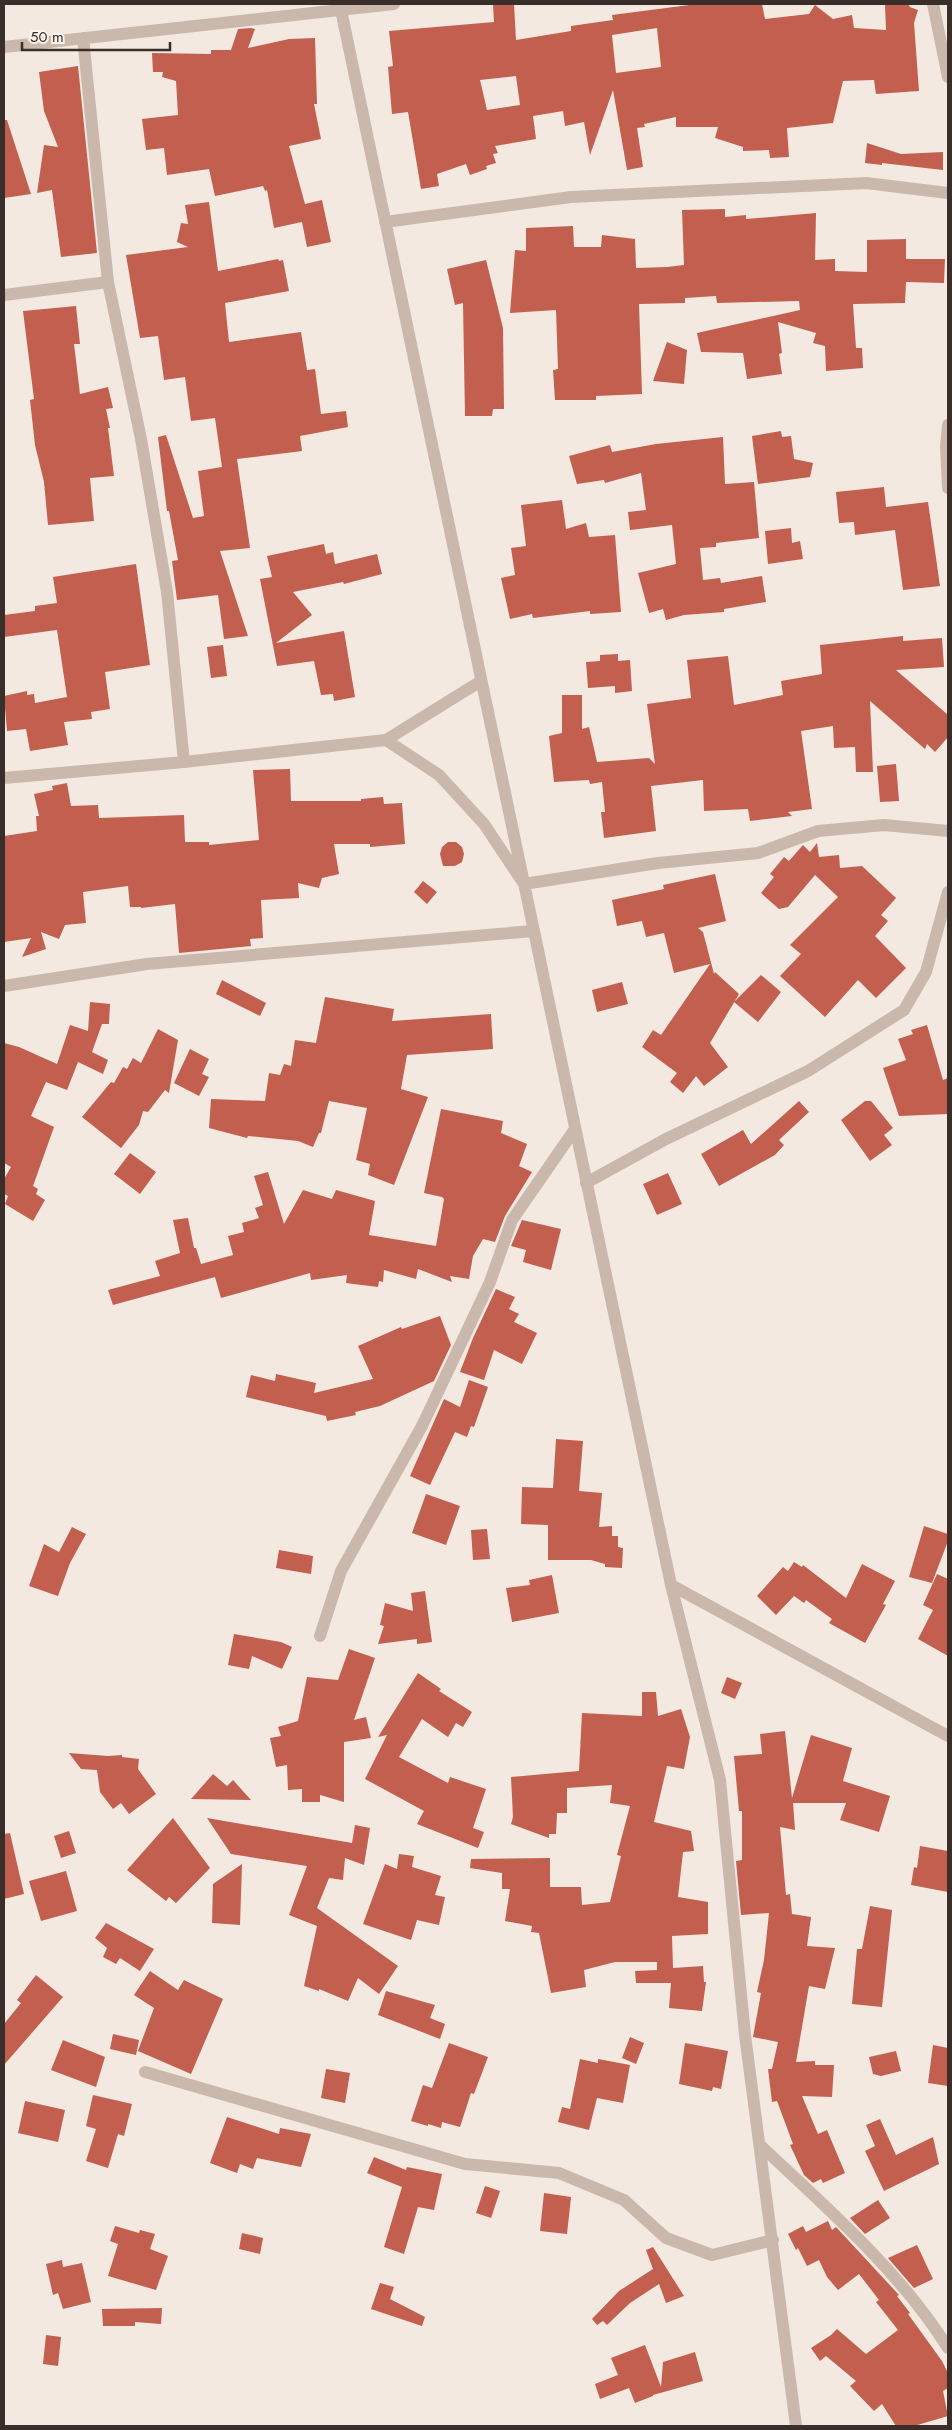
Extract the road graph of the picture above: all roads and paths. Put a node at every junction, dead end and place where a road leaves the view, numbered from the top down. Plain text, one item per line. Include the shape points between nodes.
1 (394, 4) edge
2 (933, 4) edge
3 (340, 10) junction
4 (83, 38) junction
5 (4, 47) edge
6 (948, 78) edge
7 (948, 193) edge
8 (385, 222) junction
9 (108, 282) junction
10 (4, 295) edge
11 (948, 425) edge
12 (948, 488) edge
13 (481, 681) junction
14 (386, 740) junction
15 (184, 762) junction
16 (4, 778) edge
17 (948, 831) edge
18 (524, 884) junction
19 (948, 892) edge
20 (533, 930) junction
21 (4, 986) edge
22 (575, 1129) junction
23 (586, 1183) junction
24 (671, 1585) junction
25 (320, 1636) dead end
26 (948, 1736) edge
27 (145, 2072) dead end
28 (760, 2145) junction
29 (773, 2240) junction
30 (948, 2348) edge
31 (796, 2426) edge

1 - 3 street
2 - 6 street
3 - 4 street
3 - 8 street
4 - 5 street
4 - 9 street
7 - 8 street via 866,183 571,197
8 - 13 street
9 - 10 street
9 - 15 street via 141,439 167,592
11 - 12 street
13 - 14 street
13 - 18 street
14 - 15 street
14 - 18 street via 440,775 484,824
15 - 16 street
17 - 18 street via 884,824 818,831 758,853 658,863
18 - 20 street
19 - 23 street via 926,972 904,1010 808,1071 666,1139
20 - 21 street via 147,964
20 - 22 street
22 - 23 street
22 - 25 street via 512,1220 490,1282 422,1426 341,1571
23 - 24 street
24 - 26 street
24 - 28 street via 720,1780 745,2035
27 - 29 street via 465,2164 559,2174 624,2200 666,2238 712,2255
28 - 29 street
28 - 30 street via 856,2236 900,2283
29 - 31 street

